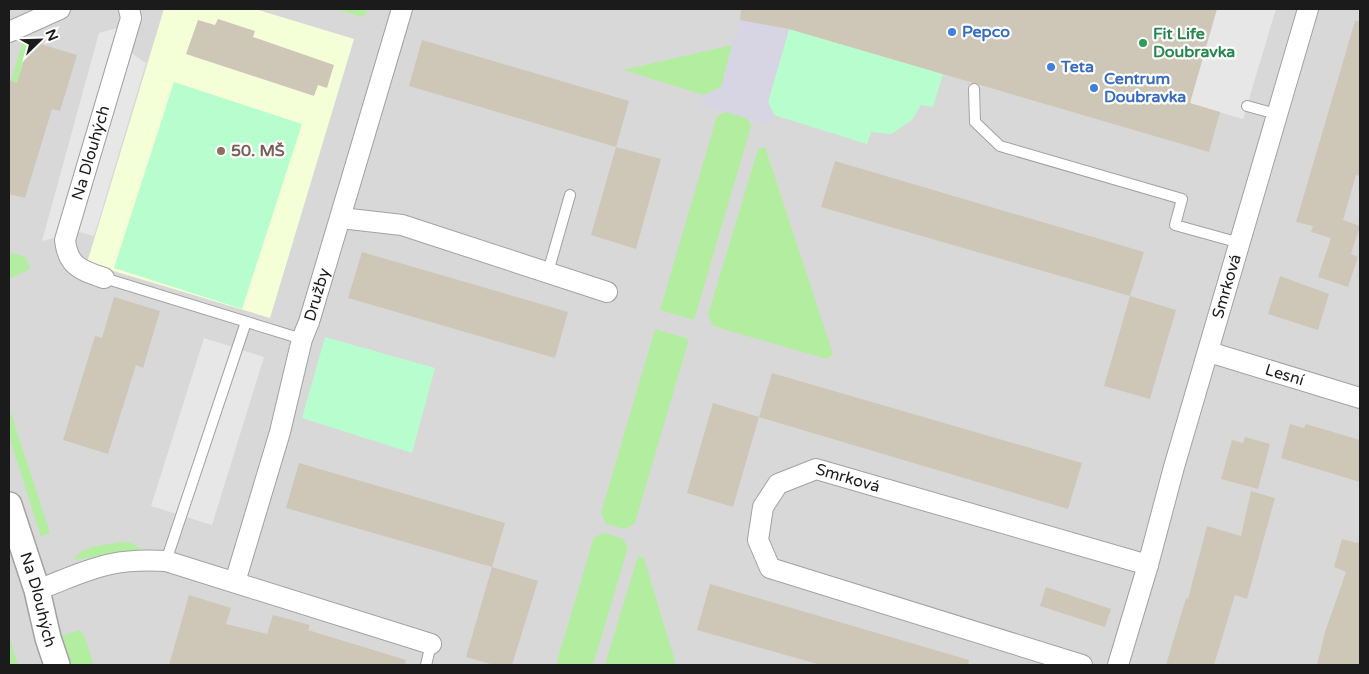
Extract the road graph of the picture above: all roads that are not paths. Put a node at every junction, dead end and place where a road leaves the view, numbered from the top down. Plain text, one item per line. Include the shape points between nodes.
1 (60, 9) edge
2 (129, 9) edge
3 (402, 9) edge
4 (1308, 9) edge
5 (9, 32) edge
6 (974, 89) dead end
7 (1247, 106) dead end
8 (1276, 114) junction
9 (570, 195) dead end
10 (341, 218) junction
11 (1240, 243) junction
12 (548, 272) junction
13 (104, 278) joint
14 (606, 292) dead end
15 (246, 322) junction
16 (302, 339) junction
17 (1209, 352) junction
18 (1360, 398) edge
19 (9, 505) edge
20 (166, 561) junction
21 (1148, 565) junction
22 (235, 582) junction
23 (38, 590) junction
24 (431, 644) joint
25 (57, 665) edge
26 (426, 665) edge
27 (1082, 665) edge
28 (1118, 665) edge

1 - 5 street
2 - 13 street, Na Dlouhých via 131,18 65,240 67,254 81,270
3 - 10 street, Družby
4 - 8 street, Smrková
6 - 11 lane via 975,122 1000,146 1182,199 1174,225
7 - 8 lane
8 - 11 street, Smrková
9 - 12 lane
10 - 12 street via 402,225
10 - 16 street, Družby
11 - 17 street, Smrková
12 - 14 street
13 - 15 lane
15 - 16 lane
15 - 20 lane
16 - 22 street, Družby via 280,432
17 - 18 street, Lesní
17 - 21 street, Smrková
19 - 23 street, Na Dlouhých
20 - 22 street
20 - 23 street via 136,560 112,564
21 - 27 street, Smrková via 816,469 778,484 763,507 758,540 770,568
21 - 28 street, Smrková
22 - 24 street
23 - 25 street, Na Dlouhých
24 - 26 lane

